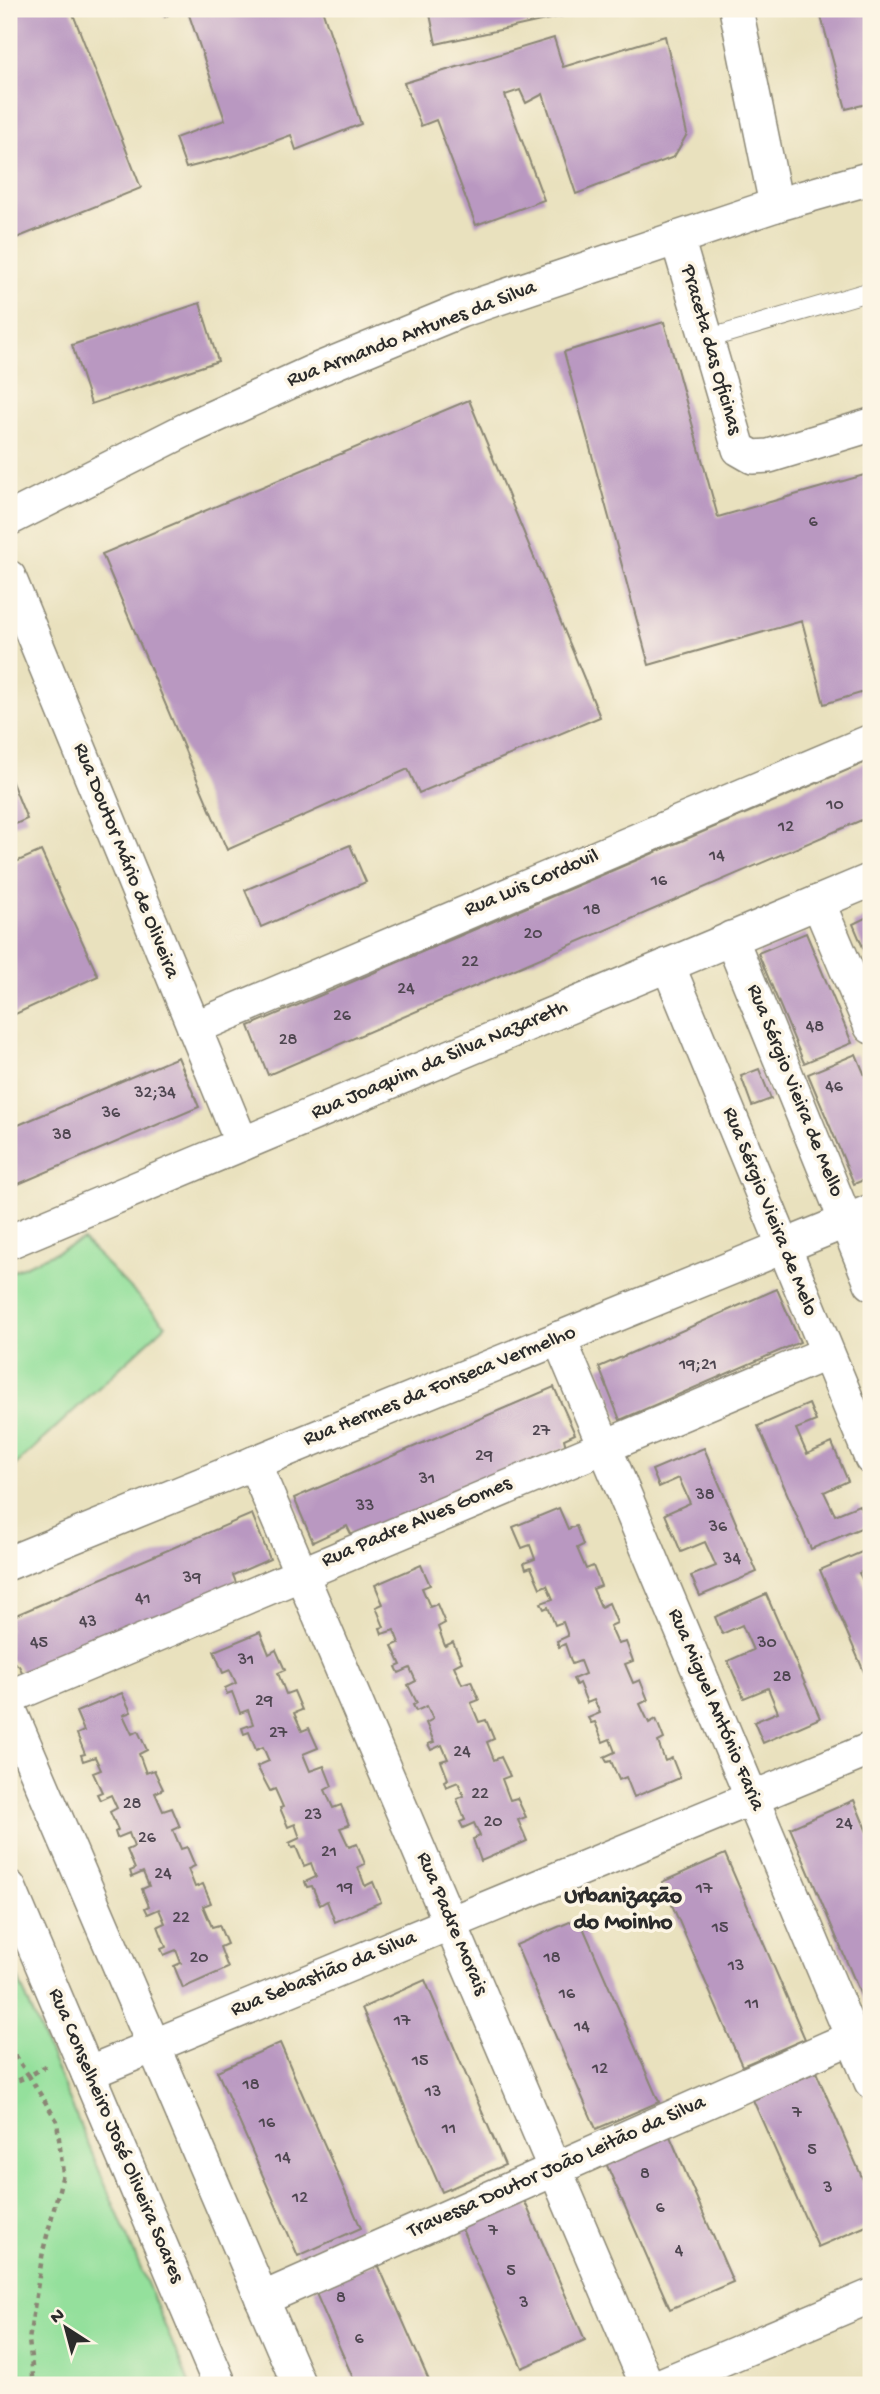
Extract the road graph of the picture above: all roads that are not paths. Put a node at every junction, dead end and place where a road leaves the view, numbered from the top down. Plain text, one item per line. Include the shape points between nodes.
1 (736, 9) edge
2 (871, 178) edge
3 (776, 205) junction
4 (677, 238) junction
5 (871, 290) edge
6 (707, 338) junction
7 (871, 425) edge
8 (9, 519) edge
9 (9, 578) edge
10 (871, 741) edge
11 (871, 880) edge
12 (818, 902) junction
13 (732, 938) junction
14 (668, 965) junction
15 (871, 1027) edge
16 (194, 1028) junction
17 (242, 1144) junction
18 (859, 1216) edge
19 (9, 1242) edge
20 (783, 1247) junction
21 (871, 1283) edge
22 (559, 1338) junction
23 (827, 1353) junction
24 (604, 1445) junction
25 (871, 1458) edge
26 (254, 1463) junction
27 (9, 1563) edge
28 (301, 1573) junction
29 (9, 1698) edge
30 (9, 1708) edge
31 (871, 1749) edge
32 (752, 1798) junction
33 (9, 1887) edge
34 (450, 1923) junction
35 (853, 2038) junction
36 (153, 2046) junction
37 (83, 2061) junction
38 (871, 2082) edge
39 (555, 2169) junction
40 (871, 2296) edge
41 (262, 2299) junction
42 (220, 2385) edge
43 (299, 2385) edge
44 (647, 2385) edge
45 (661, 2385) edge

1 - 3 street
2 - 3 street, Rua Armando Antunes da Silva
3 - 4 street, Rua Armando Antunes da Silva
4 - 6 street, Praceta das Oficinas
4 - 8 street, Rua Armando Antunes da Silva via 460,311 312,372
5 - 6 lane
6 - 7 street, Praceta das Oficinas via 739,449 753,457
9 - 16 street, Rua Doutor Mário de Oliveira
10 - 16 street, Rua Luis Cordovil
11 - 12 street, Rua Joaquim da Silva Nazareth
12 - 13 street, Rua Joaquim da Silva Nazareth
12 - 15 street
13 - 14 street, Rua Joaquim da Silva Nazareth
13 - 18 street, Rua Sérgio Vieira de Mello
14 - 17 street, Rua Joaquim da Silva Nazareth
14 - 20 street, Rua Sérgio Vieira de Melo
16 - 17 street, Rua Doutor Mário de Oliveira
17 - 19 street, Rua Joaquim da Silva Nazareth
18 - 20 street, Rua Hermes da Fonseca Vermelho
18 - 21 street, Rua Sérgio Vieira de Mello
20 - 22 street, Rua Hermes da Fonseca Vermelho
20 - 23 street, Rua Sérgio Vieira de Melo
22 - 24 street, Rua Miguel António Faria
22 - 26 street, Rua Hermes da Fonseca Vermelho
23 - 24 street, Rua Padre Alves Gomes
23 - 25 street, Rua Sérgio Vieira de Melo
24 - 28 street, Rua Padre Alves Gomes
24 - 32 street, Rua Miguel António Faria
26 - 27 street, Rua Hermes da Fonseca Vermelho
26 - 28 street, Rua Padre Morais
28 - 29 street, Rua Padre Alves Gomes
28 - 34 street, Rua Padre Morais
30 - 36 street
31 - 32 street, Rua Sebastião da Silva
32 - 34 street, Rua Sebastião da Silva
32 - 35 street, Rua Miguel António Faria
33 - 37 street, Rua Conselheiro José Oliveira Soares
34 - 36 street, Rua Sebastião da Silva
34 - 39 street, Rua Padre Morais
35 - 38 street, Rua Miguel António Faria
35 - 39 street, Travessa Doutor João Leitão da Silva
36 - 37 street, Rua Sebastião da Silva
36 - 41 street
37 - 42 street, Rua Conselheiro José Oliveira Soares
39 - 41 street, Travessa Doutor João Leitão da Silva
39 - 44 street, Rua Padre Morais
40 - 45 street
41 - 43 street

